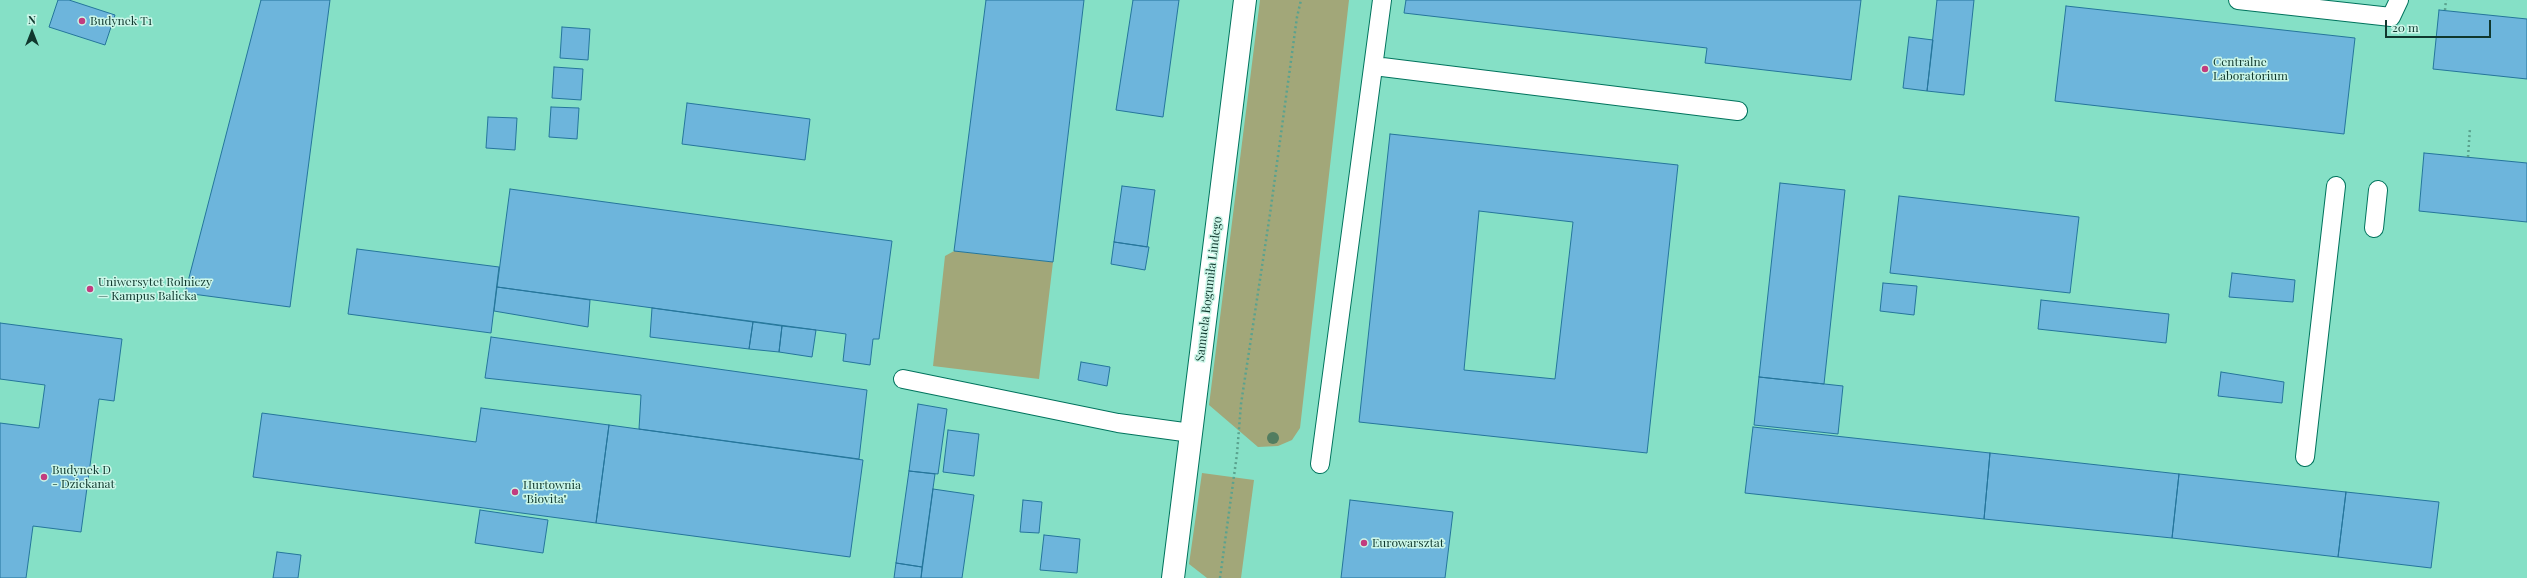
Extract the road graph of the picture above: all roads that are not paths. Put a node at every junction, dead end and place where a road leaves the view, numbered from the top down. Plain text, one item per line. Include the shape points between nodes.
1 (1245, 0) edge
2 (1382, 0) edge
3 (2238, 0) edge
4 (2386, 0) edge
5 (2399, 0) edge
6 (2391, 17) junction
7 (1374, 66) junction
8 (1738, 111) dead end
9 (2336, 186) dead end
10 (2378, 190) dead end
11 (2374, 228) dead end
12 (903, 379) dead end
13 (1191, 433) junction
14 (2305, 457) dead end
15 (1320, 464) dead end
16 (1173, 578) edge

1 - 13 street, Samuela Bogumiła Lindego
2 - 7 lane
3 - 6 lane
4 - 6 lane
5 - 6 lane
7 - 8 lane
7 - 15 lane
9 - 14 lane
10 - 11 lane
12 - 13 lane via 1118,423
13 - 16 street, Samuela Bogumiła Lindego

